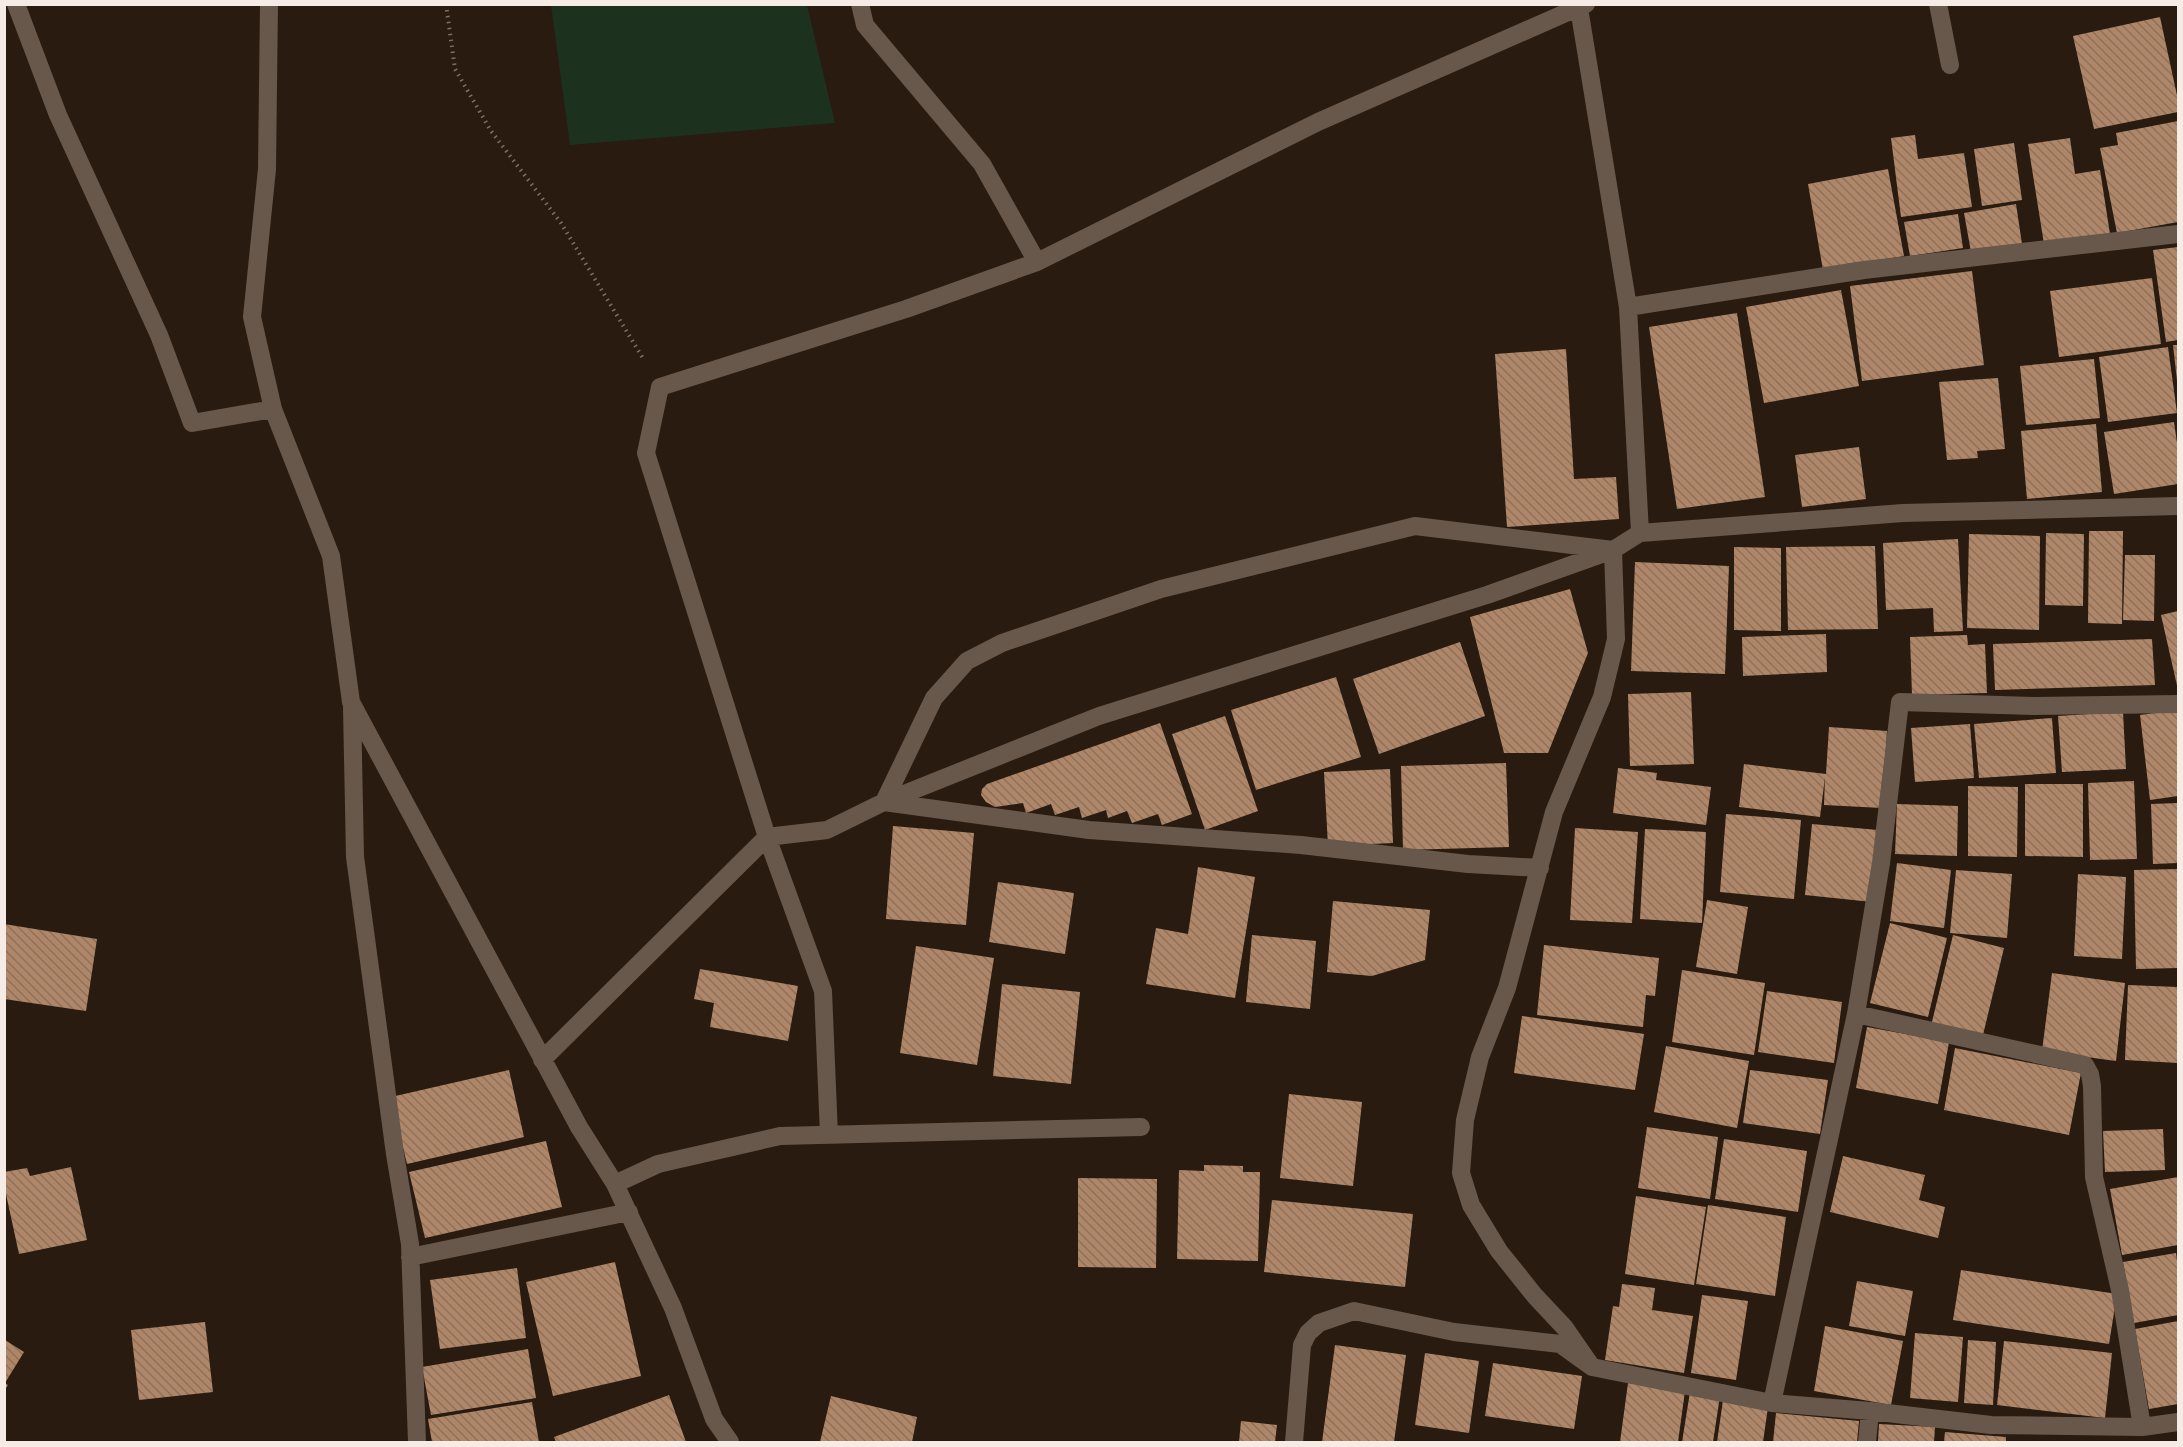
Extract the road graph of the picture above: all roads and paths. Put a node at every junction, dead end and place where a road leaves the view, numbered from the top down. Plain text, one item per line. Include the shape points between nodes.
1 (16, 4) edge
2 (269, 4) edge
3 (446, 4) edge
4 (860, 4) edge
5 (1938, 4) edge
6 (1582, 6) edge
7 (1950, 65) dead end
8 (2178, 234) edge
9 (1037, 262) junction
10 (1628, 308) junction
11 (660, 387) junction
12 (273, 409) junction
13 (2178, 506) edge
14 (1640, 533) junction
15 (1613, 550) junction
16 (351, 702) junction
17 (2178, 704) edge
18 (884, 802) junction
19 (767, 837) junction
20 (1540, 868) junction
21 (1856, 1014) junction
22 (542, 1060) junction
23 (1141, 1127) dead end
24 (829, 1135) junction
25 (615, 1184) junction
26 (628, 1212) junction
27 (410, 1257) junction
28 (1592, 1366) junction
29 (1772, 1403) junction
30 (1870, 1411) junction
31 (2178, 1422) edge
32 (2142, 1427) junction
33 (417, 1443) edge
34 (730, 1443) edge
35 (1294, 1443) edge
36 (1867, 1443) edge

1 - 12 street via 58,115 159,335 192,423
2 - 12 street via 267,169 252,317
3 - 11 path via 455,69 491,131 561,223
4 - 9 street via 865,25 982,164
5 - 7 street
6 - 9 street via 1318,122
6 - 10 street
8 - 10 street via 1864,270
9 - 11 street via 906,309
10 - 14 street
11 - 19 street via 646,453
12 - 16 street via 331,556
13 - 14 street via 1904,513
14 - 15 street
15 - 18 street via 1487,595 1099,716
15 - 18 street via 1415,526 1161,589 1002,643 967,661 934,698
15 - 20 street via 1616,639 1602,697 1554,812
16 - 22 street
16 - 27 street via 355,857
17 - 21 street via 2034,706 1900,702 1881,863
18 - 19 street via 827,830
18 - 20 street via 1089,830
19 - 22 street
19 - 24 street via 823,992
20 - 28 street via 1507,988 1480,1057 1465,1120 1461,1173 1471,1205 1499,1251
21 - 29 street
21 - 32 street via 2085,1065 2092,1086 2094,1177 2120,1290
22 - 25 street
23 - 24 street
24 - 25 street via 780,1136 758,1141 658,1164
25 - 26 street
26 - 27 street
26 - 34 street via 673,1308 714,1419
27 - 33 street
28 - 29 street
28 - 35 street via 1560,1344 1454,1332 1354,1311 1319,1323 1302,1345
29 - 30 street
30 - 32 street via 1991,1425
30 - 36 street
31 - 32 street

